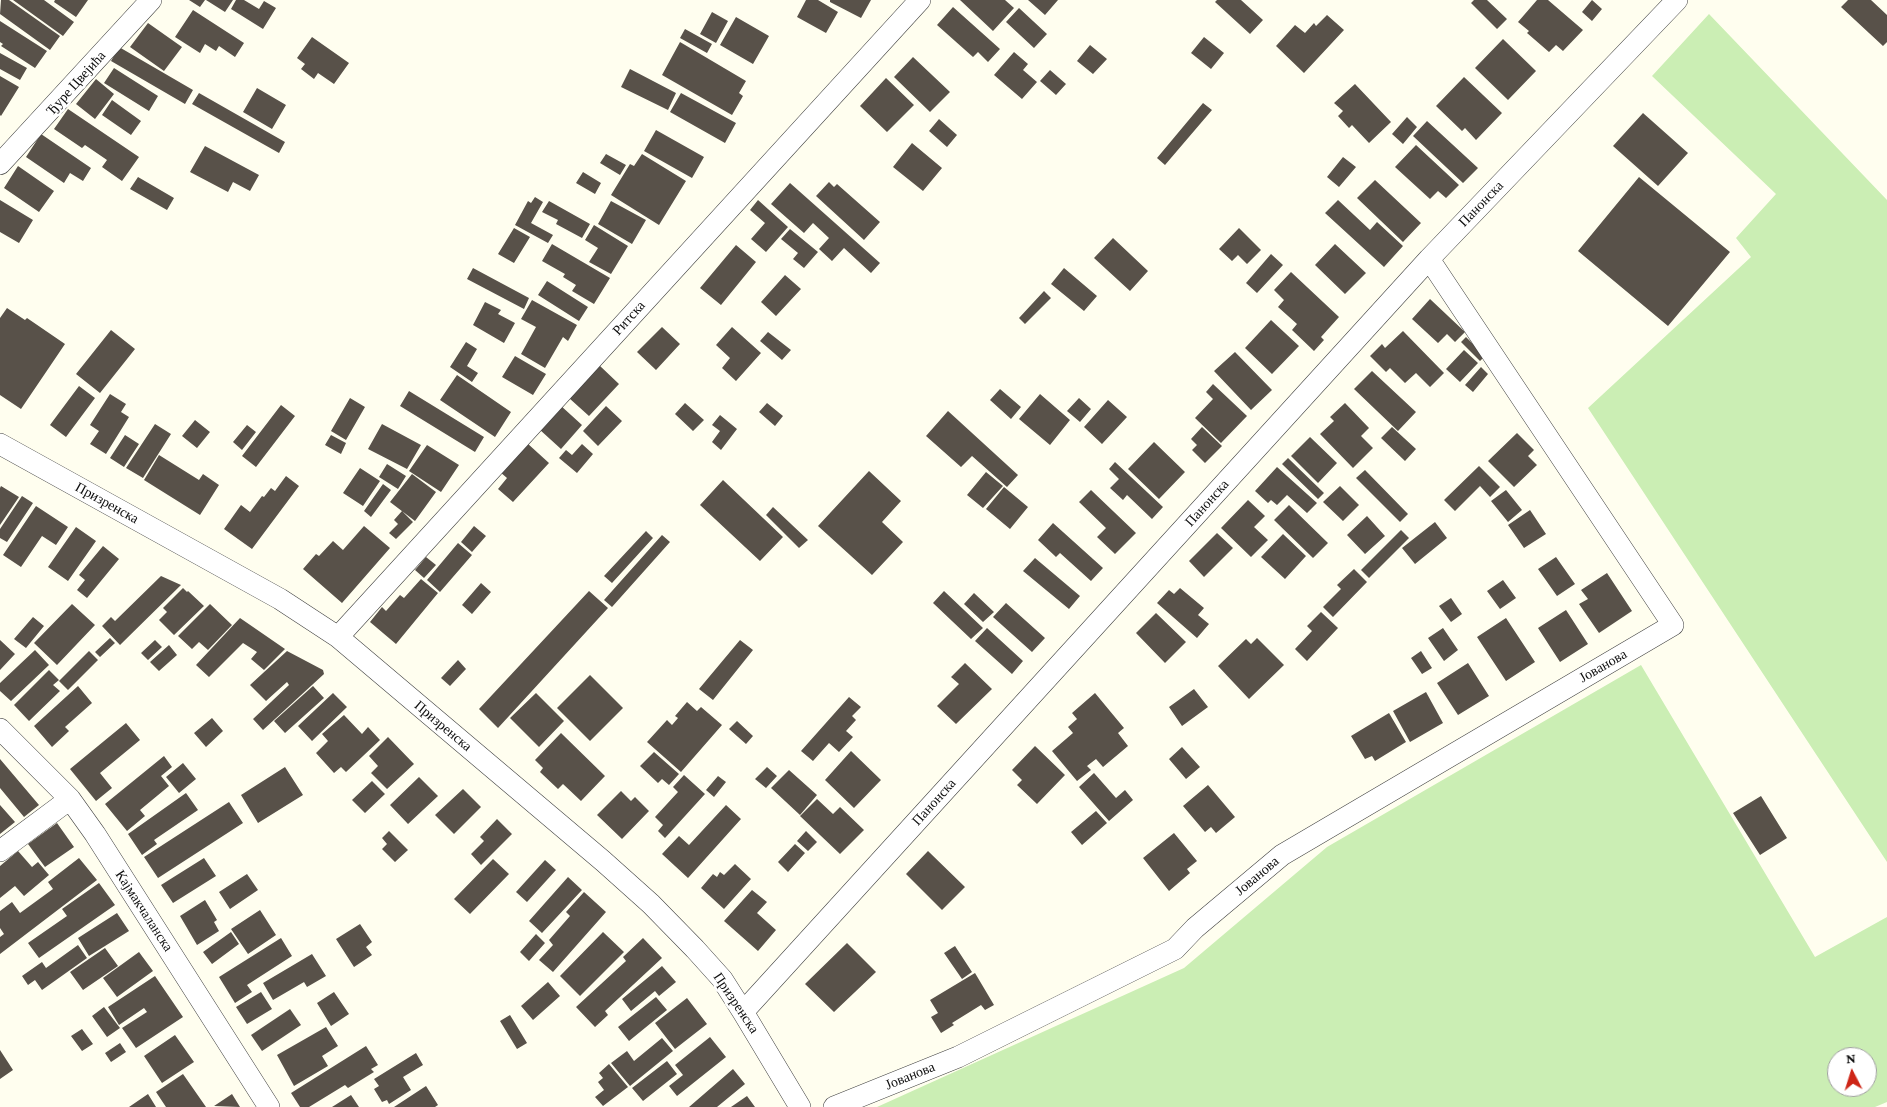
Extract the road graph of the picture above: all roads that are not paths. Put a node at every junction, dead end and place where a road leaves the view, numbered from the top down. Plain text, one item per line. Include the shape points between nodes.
1 (151, 0) edge
2 (920, 0) edge
3 (1677, 0) edge
4 (0, 164) edge
5 (1429, 259) junction
6 (0, 444) edge
7 (338, 636) junction
8 (0, 729) edge
9 (70, 800) junction
10 (0, 851) edge
11 (743, 1012) junction
12 (269, 1107) edge
13 (800, 1107) edge
14 (834, 1107) edge

1 - 4 street, Ђуре Цвејића
2 - 7 street, Ритска
3 - 5 street, Панонска
5 - 11 street, Панонска
5 - 14 street, Јованова via 1674,625 1282,855 1195,928 1175,949 958,1056
6 - 7 street, Призренска via 280,598
7 - 11 street, Призренска via 651,904 722,979
8 - 9 street, Кајмакчаланска
9 - 10 street
9 - 12 street, Кајмакчаланска via 114,863
11 - 13 street, Призренска

